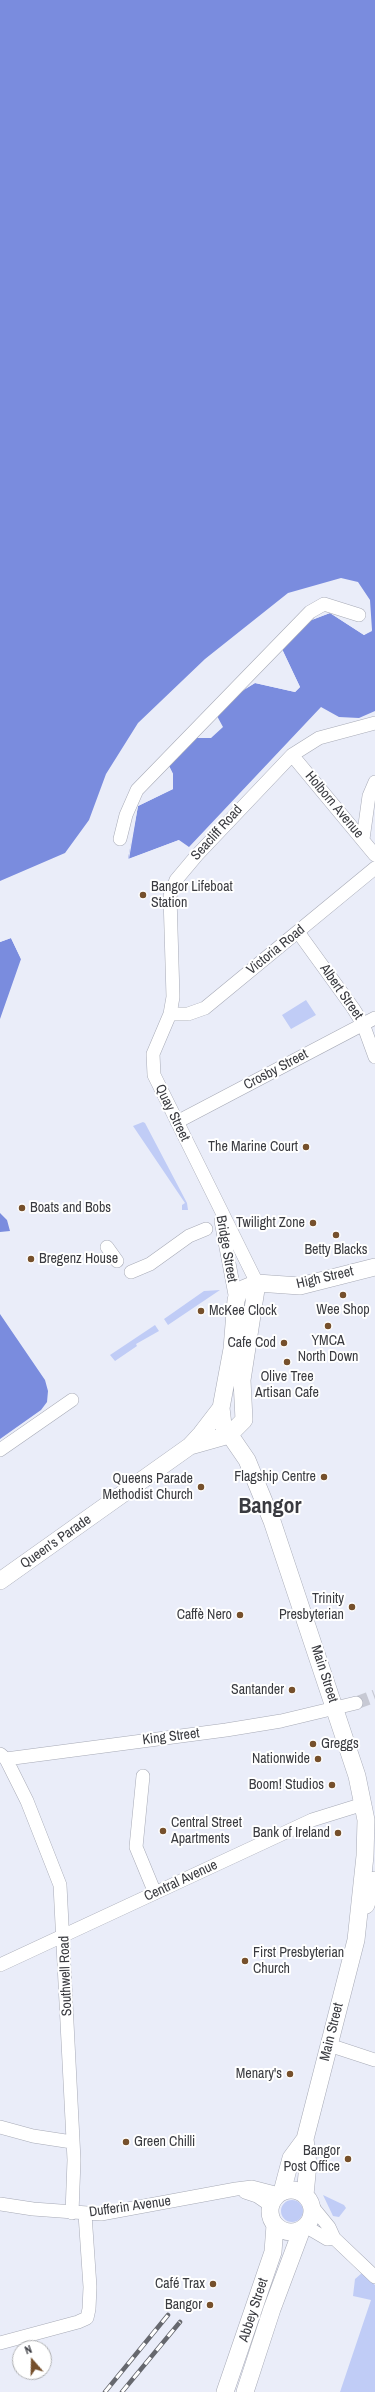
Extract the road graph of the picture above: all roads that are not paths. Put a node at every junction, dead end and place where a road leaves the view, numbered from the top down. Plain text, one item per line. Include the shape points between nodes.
1 (359, 615) dead end
2 (375, 723) edge
3 (292, 755) junction
4 (375, 782) edge
5 (120, 839) dead end
6 (363, 839) junction
7 (375, 855) edge
8 (375, 868) edge
9 (298, 932) junction
10 (170, 1014) junction
11 (375, 1018) edge
12 (363, 1024) junction
13 (375, 1057) edge
14 (177, 1122) junction
15 (220, 1213) junction
16 (206, 1229) junction
17 (205, 1242) dead end
18 (107, 1247) dead end
19 (116, 1261) dead end
20 (375, 1267) edge
21 (131, 1272) dead end
22 (257, 1283) junction
23 (236, 1300) junction
24 (72, 1400) dead end
25 (221, 1408) junction
26 (229, 1434) junction
27 (190, 1446) junction
28 (0, 1450) edge
29 (0, 1581) edge
30 (356, 1702) tunnel mouth
31 (335, 1708) junction
32 (3, 1756) edge
33 (143, 1776) dead end
34 (369, 1817) edge
35 (375, 1880) edge
36 (155, 1893) junction
37 (358, 1926) junction
38 (64, 1936) junction
39 (0, 1965) edge
40 (329, 2045) junction
41 (375, 2060) edge
42 (0, 2127) edge
43 (305, 2138) junction
44 (72, 2142) junction
45 (277, 2197) junction
46 (308, 2200) junction
47 (0, 2204) edge
48 (72, 2213) junction
49 (85, 2214) junction
50 (275, 2225) junction
51 (303, 2228) junction
52 (334, 2238) junction
53 (375, 2277) edge
54 (0, 2343) edge
55 (225, 2392) edge
56 (245, 2392) edge

1 - 5 street via 324,604 310,612 137,790 126,815
2 - 3 street, Seacliff Road via 319,738
3 - 6 street, Holborn Avenue
3 - 10 street, Seacliff Road via 259,787 176,880 170,896 173,997
4 - 6 street via 369,796
6 - 7 street, Holborn Avenue
8 - 9 street, Victoria Road
9 - 10 street, Victoria Road via 205,1008 188,1014
9 - 12 street, Albert Street
10 - 14 street, Quay Street via 157,1041 153,1066 157,1083
11 - 12 street, Crosby Street
12 - 13 street, Albert Street
12 - 14 street, Crosby Street
14 - 15 street, Quay Street
15 - 16 street
15 - 22 street, Bridge Street
15 - 23 street, Bridge Street
16 - 17 street
16 - 21 street via 189,1236 150,1264
18 - 19 street
20 - 22 main road, High Street via 300,1286
22 - 23 main road, High Street via 240,1290
22 - 26 main road, Bridge Street via 242,1380 245,1418
23 - 25 main road, Bridge Street via 233,1342
24 - 28 street
25 - 26 main road, Main Street via 223,1425
25 - 27 main road, Bridge Street
26 - 27 main road
26 - 31 main road, Main Street via 247,1460 258,1484
27 - 29 main road, Queen's Parade
30 - 31 street, King Street
31 - 32 street, King Street via 281,1721 226,1730
31 - 34 main road, Main Street
32 - 38 street, Southwell Road via 26,1801 60,1885
33 - 36 street via 136,1848
34 - 36 street, Central Avenue via 357,1806 312,1820
34 - 37 main road, Main Street
35 - 37 main road, Main Street
36 - 38 street, Central Avenue
37 - 40 main road, Main Street
38 - 39 street, Central Avenue
38 - 44 street, Southwell Road
40 - 41 street
40 - 43 main road, Main Street
42 - 44 street via 33,2136
43 - 45 main road, Main Street via 291,2158
43 - 46 main road, Main Street
44 - 48 street, Southwell Road
45 - 46 main road via 294,2190
45 - 49 street, Dufferin Avenue via 257,2196 236,2189 101,2214
45 - 50 main road via 270,2216
46 - 51 main road via 311,2217
46 - 52 street via 329,2227
47 - 48 street, Dufferin Avenue
48 - 49 street, Dufferin Avenue
49 - 54 street via 90,2287 86,2318
50 - 51 main road via 290,2232
50 - 55 main road, Abbey Street via 273,2252
51 - 52 street via 327,2239
51 - 56 main road, Abbey Street via 272,2309
52 - 53 street

